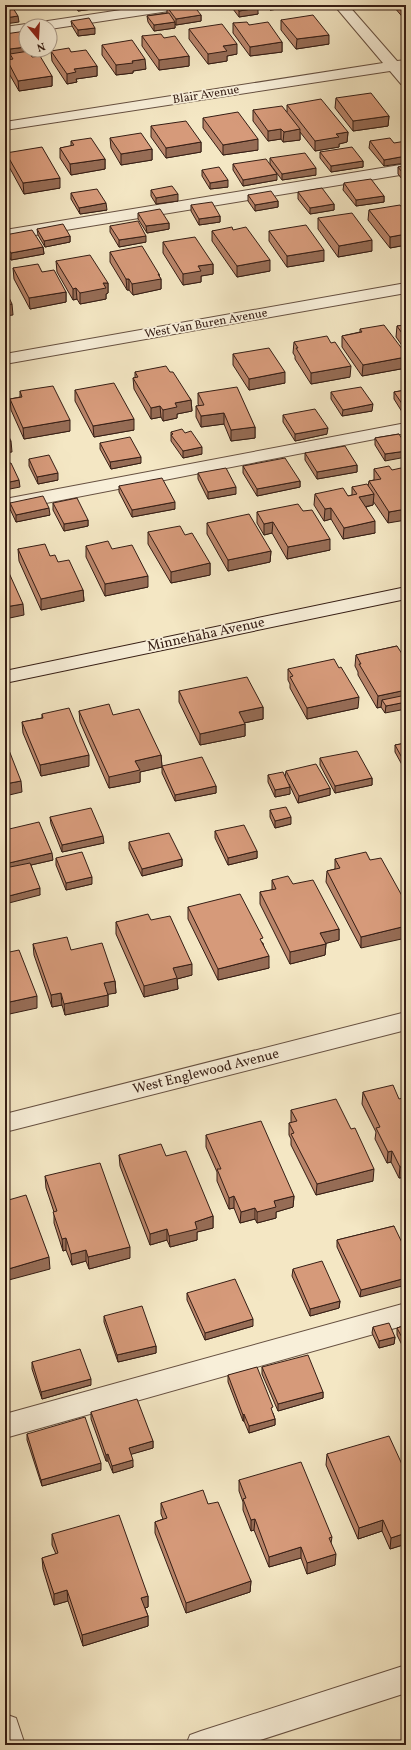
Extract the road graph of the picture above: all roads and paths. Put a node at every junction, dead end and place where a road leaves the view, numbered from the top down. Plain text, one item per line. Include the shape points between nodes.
1 (182, 5) edge
2 (342, 5) edge
3 (58, 23) edge
4 (18, 29) edge
5 (5, 31) edge
6 (399, 65) edge
7 (406, 81) edge
8 (5, 126) edge
9 (406, 169) edge
10 (5, 235) edge
11 (406, 288) edge
12 (5, 359) edge
13 (406, 428) edge
14 (5, 505) edge
15 (406, 593) edge
16 (5, 677) edge
17 (406, 1021) edge
18 (5, 1124) edge
19 (406, 1314) edge
20 (5, 1426) edge
21 (406, 1679) edge
22 (5, 1728) edge
23 (10, 1745) edge
24 (201, 1745) edge

1 - 3 street
2 - 6 street
4 - 5 street
6 - 7 street
6 - 8 street, Blair Avenue
9 - 10 street
11 - 12 street, West Van Buren Avenue
13 - 14 street
15 - 16 street, Minnehaha Avenue
17 - 18 street, West Englewood Avenue
19 - 20 street
21 - 24 street
22 - 23 street

